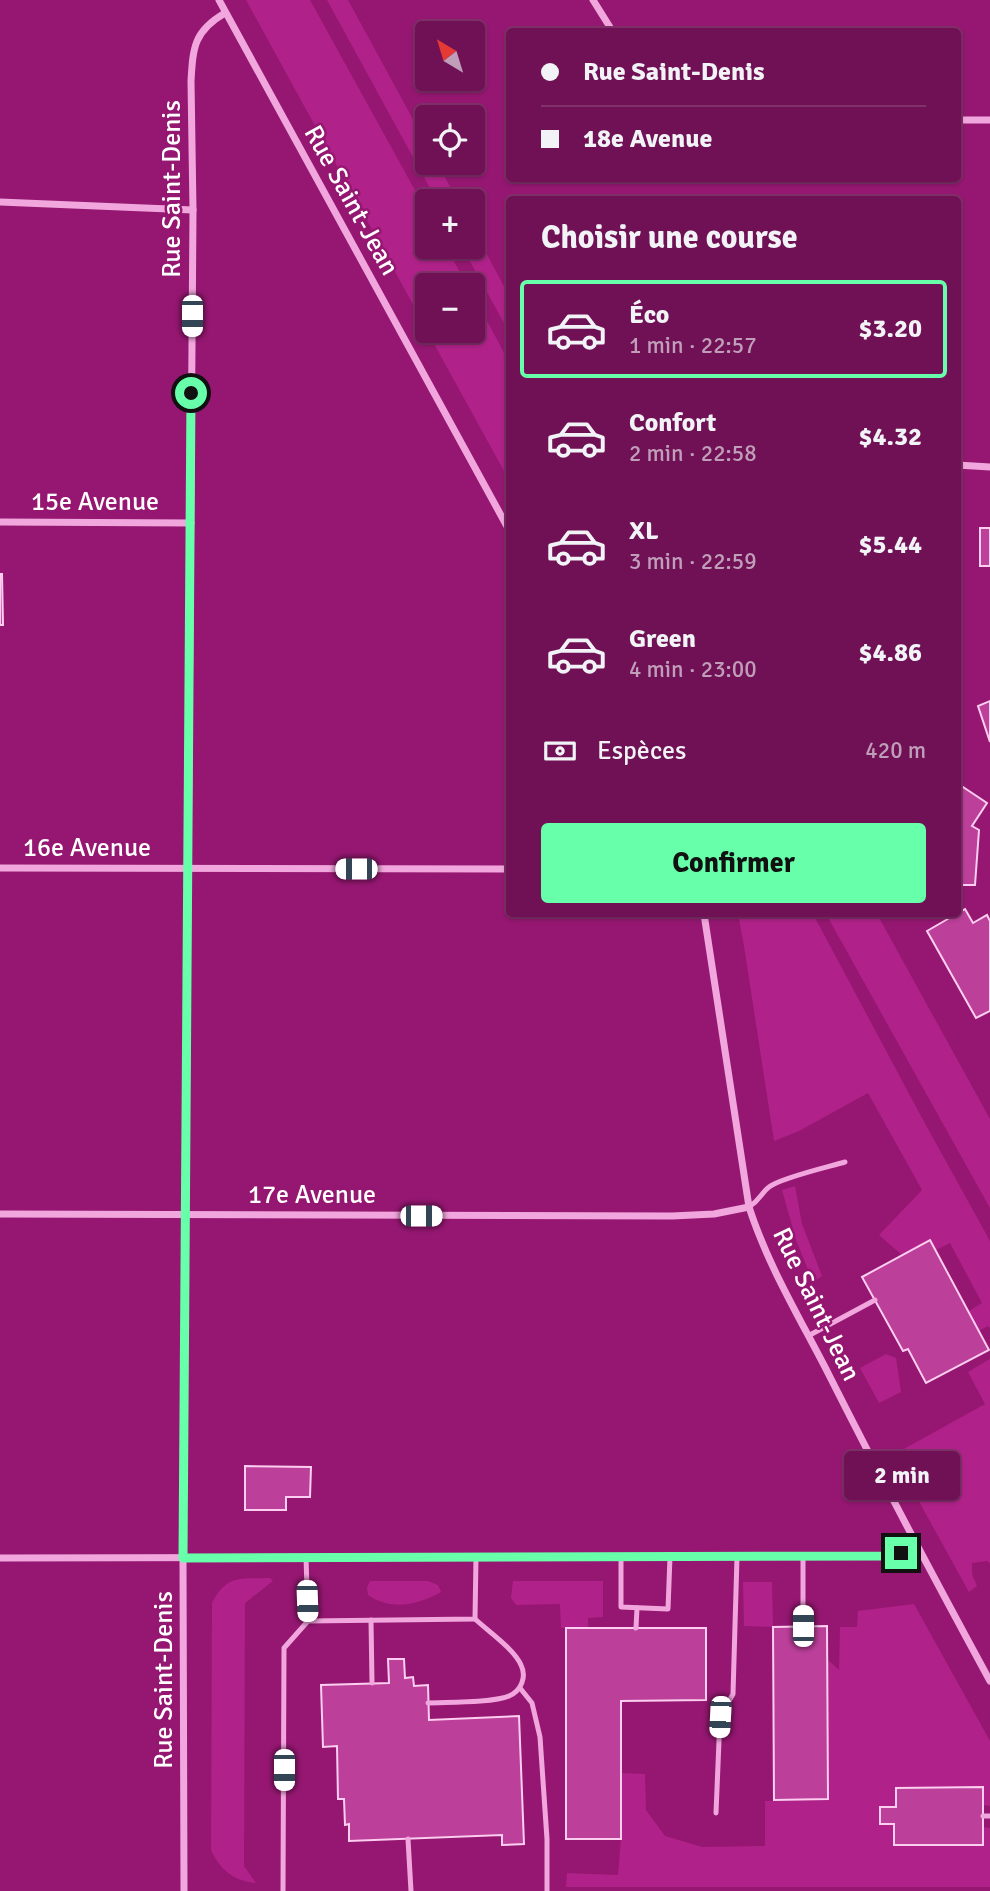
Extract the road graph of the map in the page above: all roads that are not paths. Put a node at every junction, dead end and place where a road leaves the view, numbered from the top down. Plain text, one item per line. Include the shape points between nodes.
1 (219, 0) edge
2 (593, 0) edge
3 (225, 13) junction
4 (610, 28) edge
5 (961, 120) edge
6 (990, 120) edge
7 (0, 201) edge
8 (194, 210) junction
9 (961, 465) edge
10 (990, 467) edge
11 (0, 522) edge
12 (191, 523) junction
13 (506, 525) edge
14 (0, 868) edge
15 (188, 868) junction
16 (506, 869) edge
17 (704, 917) edge
18 (845, 1162) dead end
19 (749, 1207) junction
20 (0, 1214) edge
21 (185, 1215) junction
22 (875, 1300) dead end
23 (808, 1336) junction
24 (916, 1546) junction
25 (621, 1556) junction
26 (803, 1556) junction
27 (306, 1557) junction
28 (476, 1557) junction
29 (670, 1557) junction
30 (737, 1557) junction
31 (0, 1558) edge
32 (183, 1558) junction
33 (637, 1608) junction
34 (475, 1619) junction
35 (371, 1620) junction
36 (308, 1621) junction
37 (803, 1626) dead end
38 (636, 1628) dead end
39 (990, 1681) edge
40 (372, 1683) dead end
41 (520, 1688) junction
42 (428, 1703) dead end
43 (716, 1813) dead end
44 (408, 1839) dead end
45 (184, 1891) edge
46 (283, 1891) edge
47 (411, 1891) edge
48 (547, 1891) edge

1 - 3 street, Rue Saint-Jean
2 - 4 street
3 - 8 street, Rue Saint-Denis via 201,32 192,61
3 - 13 street, Rue Saint-Jean
5 - 6 street
7 - 8 street
8 - 12 street, Rue Saint-Denis
9 - 10 street
11 - 12 street, 15e Avenue
12 - 15 street, Rue Saint-Denis
14 - 15 street, 16e Avenue
15 - 16 street, 16e Avenue
15 - 21 street, Rue Saint-Denis
17 - 19 street, Rue Saint-Jean
18 - 19 lane via 779,1181
19 - 21 street, 17e Avenue via 672,1216
19 - 23 street, Rue Saint-Jean
20 - 21 street, 17e Avenue
21 - 32 street, Rue Saint-Denis
22 - 23 lane
23 - 24 street, Rue Saint-Jean
24 - 26 street via 890,1556
24 - 39 street, Rue Saint-Jean
25 - 28 street
25 - 29 street
25 - 33 lane via 621,1607
26 - 30 street
26 - 37 lane
27 - 28 street
27 - 32 street
27 - 36 lane
28 - 34 lane
29 - 30 street
29 - 33 lane via 668,1609
30 - 43 lane via 733,1694 720,1717
31 - 32 street
32 - 45 street, Rue Saint-Denis
33 - 38 lane
34 - 35 lane
34 - 41 lane via 521,1665
35 - 36 lane
35 - 40 lane
36 - 46 lane via 284,1648
41 - 42 lane via 496,1699
41 - 48 lane via 531,1703 540,1737
44 - 47 lane

